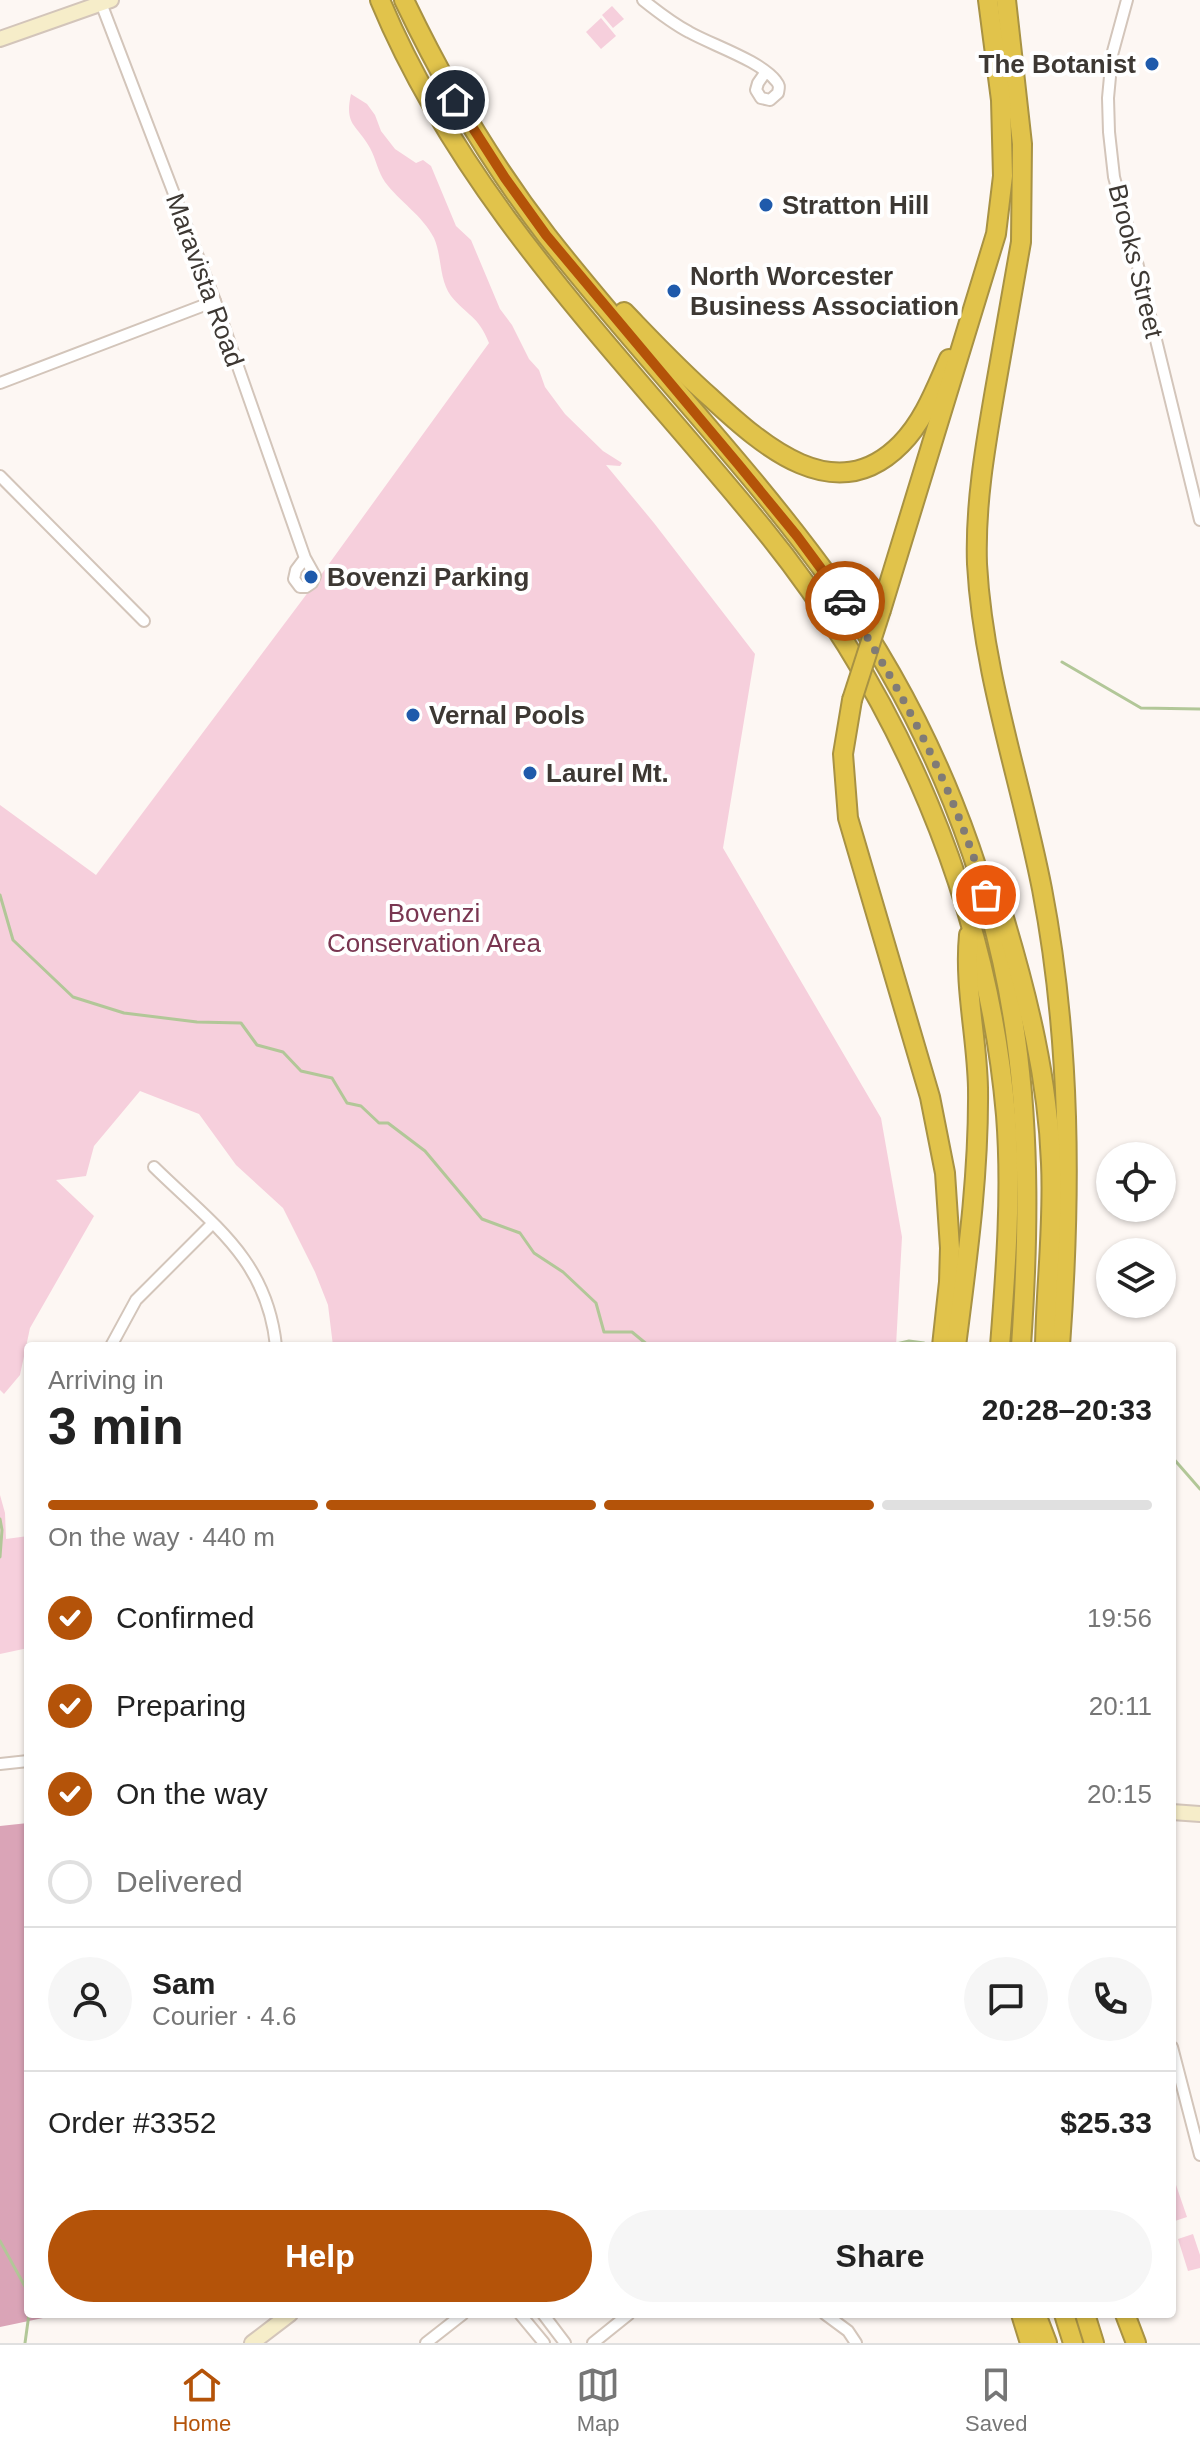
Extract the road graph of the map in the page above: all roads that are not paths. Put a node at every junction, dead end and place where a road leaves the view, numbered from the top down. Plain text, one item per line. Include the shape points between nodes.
1 (380, 0) edge
2 (404, 0) edge
3 (643, 0) edge
4 (988, 0) edge
5 (1006, 0) edge
6 (1127, 0) edge
7 (106, 2) edge
8 (0, 39) edge
9 (765, 73) dead end
10 (575, 270) junction
11 (215, 301) junction
12 (975, 306) junction
13 (0, 383) edge
14 (0, 476) edge
15 (1200, 520) edge
16 (305, 558) dead end
17 (144, 621) dead end
18 (978, 869) junction
19 (970, 920) junction
20 (154, 1167) dead end
21 (212, 1224) junction
22 (113, 1342) edge
23 (275, 1342) edge
24 (942, 1342) edge
25 (956, 1342) edge
26 (1000, 1342) edge
27 (1021, 1342) edge
28 (1045, 1342) edge
29 (1060, 1342) edge
30 (24, 1761) edge
31 (0, 1764) edge
32 (1176, 1812) edge
33 (1200, 1814) edge
34 (1176, 2062) edge
35 (1200, 2155) edge
36 (285, 2318) edge
37 (458, 2318) edge
38 (523, 2318) edge
39 (546, 2318) edge
40 (624, 2318) edge
41 (830, 2318) edge
42 (1022, 2318) edge
43 (1038, 2318) edge
44 (1065, 2318) edge
45 (1086, 2318) edge
46 (1125, 2318) edge
47 (1126, 2318) edge
48 (252, 2343) edge
49 (426, 2343) edge
50 (544, 2343) edge
51 (565, 2343) edge
52 (593, 2343) edge
53 (856, 2343) edge
54 (1030, 2343) edge
55 (1047, 2343) edge
56 (1073, 2343) edge
57 (1094, 2343) edge
58 (1129, 2343) edge
59 (1136, 2343) edge

1 - 19 highway via 438,116 512,226 764,529 851,652 926,794
2 - 10 highway via 473,130
3 - 9 street via 689,33
4 - 12 highway via 1001,100 1003,176 996,234
5 - 29 highway via 1022,144 1021,242 978,506 977,564 983,623 1042,890 1064,1068 1067,1144
6 - 15 street, Brooks Street via 1112,55 1108,98 1114,177
7 - 8 main road
7 - 11 street, Maravista Road
10 - 12 highway via 751,435 782,456 828,472 874,463 902,443 923,413
10 - 18 highway via 836,588 915,719
11 - 13 street
11 - 16 street, Maravista Road
12 - 24 highway, bridge via 852,700 843,754 848,818 930,1097 945,1173 950,1248
14 - 17 street
18 - 27 highway via 1010,997 1021,1079 1026,1226
18 - 28 highway via 1004,918 1034,1032 1046,1105 1051,1223
19 - 25 highway via 966,963 978,1086 977,1168
19 - 26 highway via 1006,1116
20 - 21 street
21 - 22 street via 136,1300
21 - 23 street via 245,1257 258,1280
30 - 31 street
32 - 33 main road
34 - 35 street
36 - 48 main road
37 - 49 street
38 - 50 street
39 - 51 street
40 - 52 street
41 - 53 street
42 - 54 highway
43 - 55 highway
44 - 56 highway
45 - 57 highway
46 - 58 highway
47 - 59 highway

